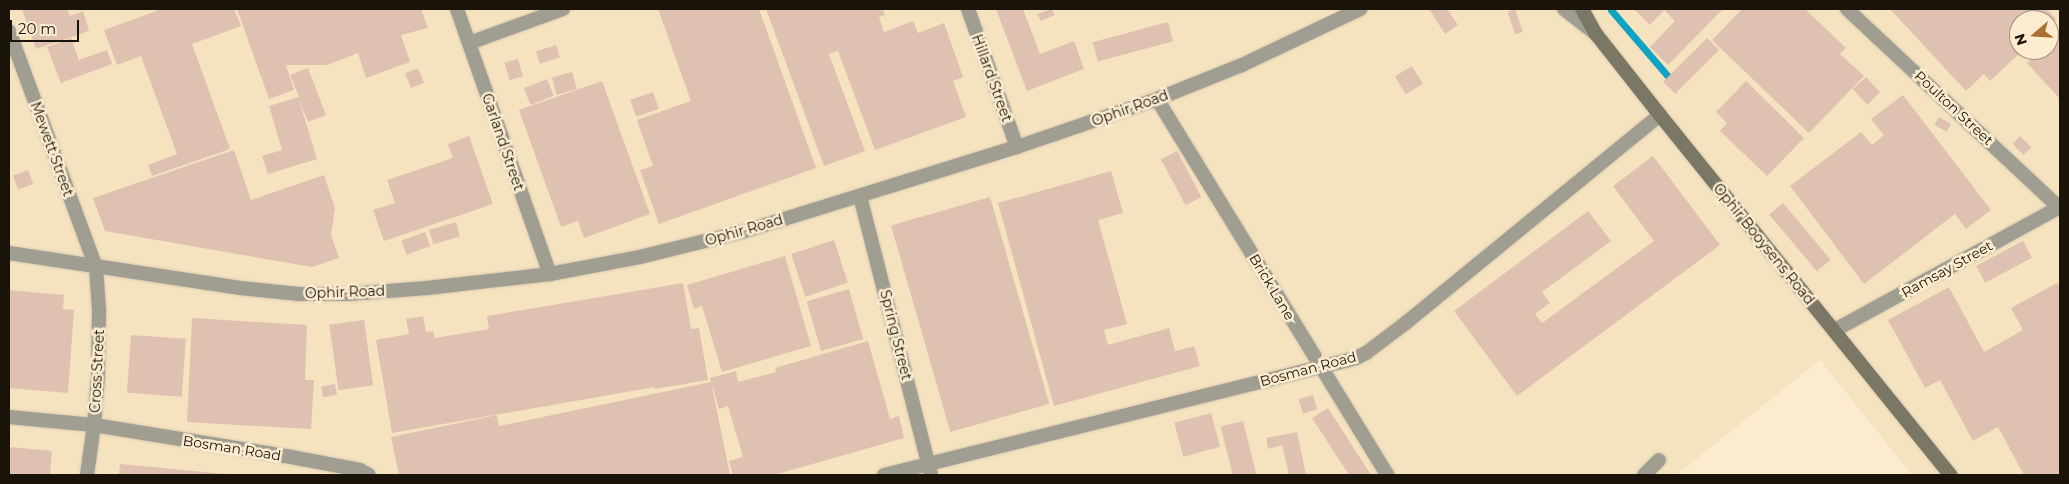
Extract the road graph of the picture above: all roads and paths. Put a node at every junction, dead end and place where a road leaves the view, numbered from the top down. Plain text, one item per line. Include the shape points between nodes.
1 (457, 9) edge
2 (562, 9) edge
3 (968, 9) edge
4 (1360, 9) edge
5 (1564, 9) edge
6 (1582, 9) edge
7 (1847, 9) edge
8 (9, 31) edge
9 (1596, 34) junction
10 (469, 43) junction
11 (1157, 99) junction
12 (1660, 115) junction
13 (1017, 147) junction
14 (860, 196) junction
15 (2060, 207) edge
16 (9, 253) edge
17 (96, 267) junction
18 (550, 274) junction
19 (1835, 330) junction
20 (1319, 367) junction
21 (9, 417) edge
22 (94, 425) junction
23 (1659, 460) dead end
24 (930, 470) edge
25 (87, 475) edge
26 (369, 475) edge
27 (884, 475) edge
28 (1387, 475) edge
29 (1644, 475) edge
30 (1951, 475) edge

1 - 10 street, Garland Street
2 - 10 street
3 - 13 street, Hillard Street
4 - 11 street, Ophir Road via 1242,65
5 - 9 street
6 - 9 main road, Ophir Booysens Road
7 - 15 street, Poulton Street
8 - 17 street, Mewett Street
9 - 12 main road, Ophir Booysens Road
10 - 18 street, Garland Street
11 - 13 street, Ophir Road
11 - 20 street, Brick Lane
12 - 19 main road, Ophir Booysens Road
12 - 20 street, Bosman Road via 1366,353 1348,361
13 - 14 street, Ophir Road
14 - 18 street, Ophir Road via 742,232 640,257
14 - 24 street, Spring Street
15 - 19 street, Ramsay Street
16 - 17 street, Ophir Road
17 - 18 street, Ophir Road via 299,294 427,288
17 - 22 street, Cross Street via 99,338
19 - 30 main road, Ophir Booysens Road
20 - 24 street, Bosman Road via 1081,425
20 - 28 street, Brick Lane
21 - 22 street, Bosman Road
22 - 25 street, Cross Street
22 - 26 street, Bosman Road via 291,457 360,470
23 - 29 street
24 - 27 street, Bosman Road

